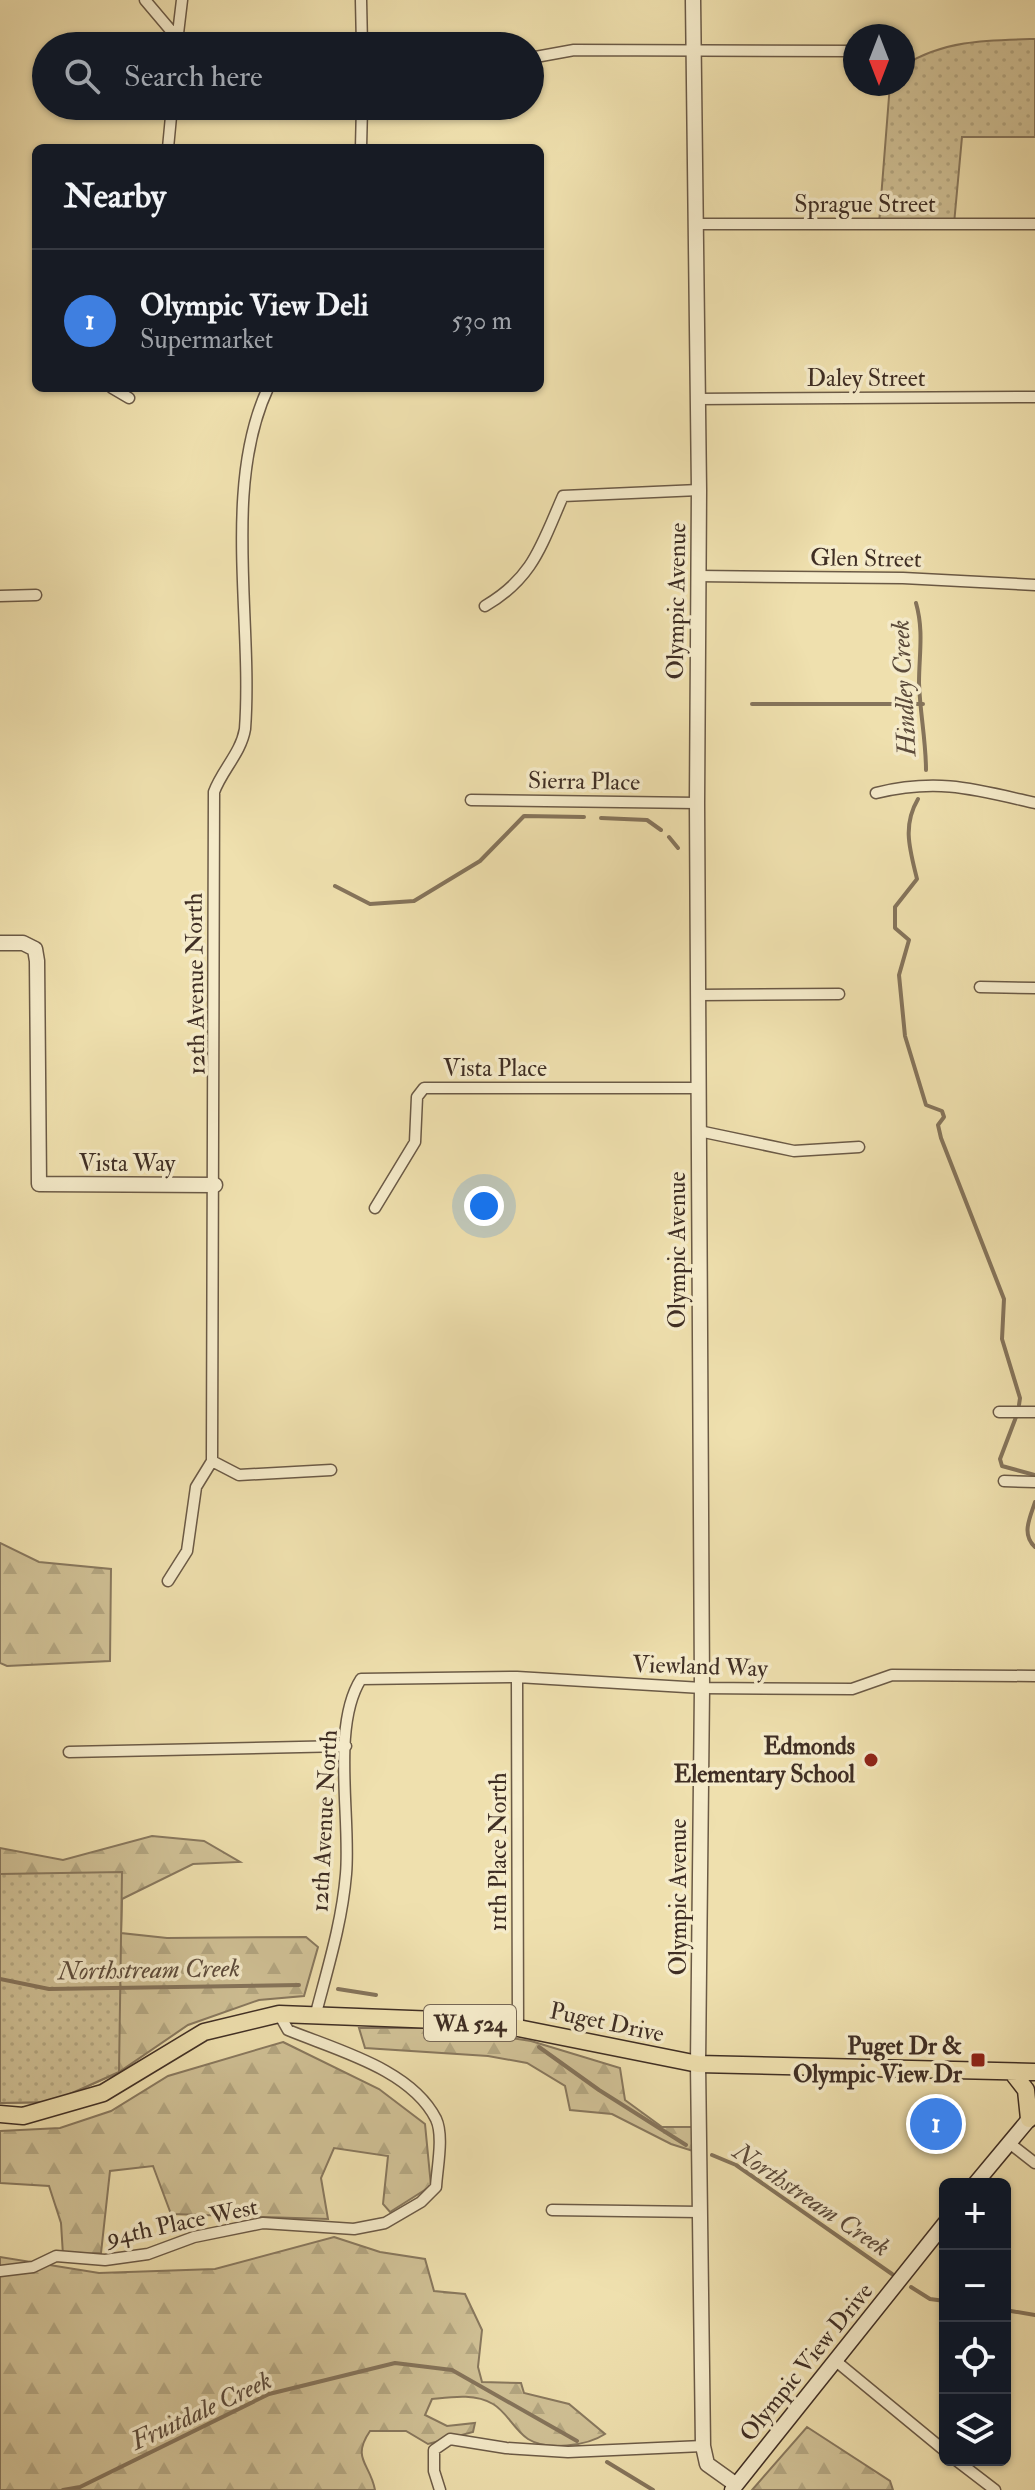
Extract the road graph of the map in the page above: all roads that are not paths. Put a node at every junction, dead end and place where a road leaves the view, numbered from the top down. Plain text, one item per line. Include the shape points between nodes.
1 (145, 0) edge
2 (182, 0) edge
3 (361, 0) edge
4 (693, 0) edge
5 (169, 32) edge
6 (178, 32) edge
7 (362, 32) edge
8 (693, 48) junction
9 (843, 51) edge
10 (544, 55) edge
11 (171, 120) edge
12 (362, 120) edge
13 (168, 144) edge
14 (361, 144) edge
15 (696, 224) junction
16 (1035, 224) edge
17 (119, 392) edge
18 (266, 392) edge
19 (1035, 397) edge
20 (129, 398) dead end
21 (698, 399) junction
22 (699, 490) junction
23 (697, 576) junction
24 (1035, 585) edge
25 (36, 595) dead end
26 (0, 596) edge
27 (485, 606) dead end
28 (876, 793) dead end
29 (471, 800) dead end
30 (697, 803) junction
31 (1035, 803) edge
32 (0, 943) edge
33 (980, 987) dead end
34 (1035, 988) edge
35 (839, 994) dead end
36 (698, 995) junction
37 (700, 1088) junction
38 (699, 1131) junction
39 (859, 1147) dead end
40 (215, 1185) junction
41 (375, 1208) dead end
42 (999, 1412) dead end
43 (1035, 1412) edge
44 (212, 1461) junction
45 (331, 1470) dead end
46 (1004, 1481) dead end
47 (1035, 1482) edge
48 (168, 1581) dead end
49 (1035, 1676) edge
50 (517, 1677) junction
51 (361, 1679) joint
52 (702, 1688) junction
53 (346, 1746) junction
54 (69, 1752) dead end
55 (316, 2013) junction
56 (279, 2014) junction
57 (518, 2028) junction
58 (698, 2064) junction
59 (1012, 2072) junction
60 (1035, 2072) edge
61 (0, 2114) edge
62 (1032, 2116) edge
63 (1008, 2142) junction
64 (1035, 2163) edge
65 (980, 2178) edge
66 (552, 2210) dead end
67 (700, 2212) junction
68 (939, 2231) edge
69 (0, 2271) edge
70 (837, 2362) junction
71 (703, 2446) junction
72 (939, 2446) edge
73 (964, 2466) edge
74 (733, 2487) edge
75 (440, 2490) edge
76 (995, 2490) edge

1 - 5 street
2 - 6 street
3 - 7 street
4 - 8 street, Olympic Avenue
8 - 9 street
8 - 10 street
8 - 15 street, Olympic Avenue
11 - 13 street
12 - 14 street
15 - 16 street, Sprague Street
15 - 21 street, Olympic Avenue
17 - 20 street
18 - 40 street, 12th Avenue North via 250,435 243,478 245,729 214,792
19 - 21 street, Daley Street
21 - 22 street, Olympic Avenue
22 - 23 street, Olympic Avenue
22 - 27 street via 563,496 531,569
23 - 24 street, Glen Street
23 - 30 street, Olympic Avenue
25 - 26 street
28 - 31 street via 914,784 961,786
29 - 30 street, Sierra Place
30 - 36 street, Olympic Avenue
32 - 40 street, Vista Way via 35,949 39,1184
33 - 34 street
35 - 36 street
36 - 37 street, Olympic Avenue
37 - 38 street, Olympic Avenue
37 - 41 street, Vista Place via 424,1088 417,1097 415,1142
38 - 39 street via 794,1151
38 - 52 street, Olympic Avenue
40 - 44 street, 12th Avenue North
42 - 43 street
44 - 45 street via 239,1475
44 - 48 street, 12th Avenue North via 196,1487 187,1551
46 - 47 street
49 - 52 street, Viewland Way via 892,1675 852,1689
50 - 51 street, Viewland Way
50 - 52 street, Viewland Way
50 - 57 street, 11th Place North
51 - 53 street, 12th Avenue North via 351,1695
52 - 58 street, Olympic Avenue
53 - 54 street
53 - 55 street, 12th Avenue North via 346,1873 338,1930
55 - 56 main road, Puget Drive / WA 524
55 - 57 main road, Puget Drive / WA 524
56 - 61 main road, Puget Drive / WA 524 via 204,2032 103,2093 23,2116
56 - 69 street, 94th Place West via 288,2030 396,2078 423,2101 437,2121 439,2137 436,2187 421,2202 385,2223 354,2229 263,2223 194,2237 148,2254 105,2260 56,2256 33,2267
57 - 58 main road, Puget Drive / WA 524
58 - 59 main road, Puget Drive / WA 524
58 - 67 street, Olympic Avenue
59 - 60 main road, Puget Drive / WA 524
59 - 62 main road via 1026,2090
62 - 63 street
63 - 64 street
63 - 65 street
66 - 67 street
67 - 71 street, Olympic Avenue
68 - 70 street, Olympic View Drive
70 - 72 street
70 - 74 street, Olympic View Drive
71 - 74 street via 707,2464
71 - 75 street via 568,2452 450,2439 434,2450
73 - 76 street

